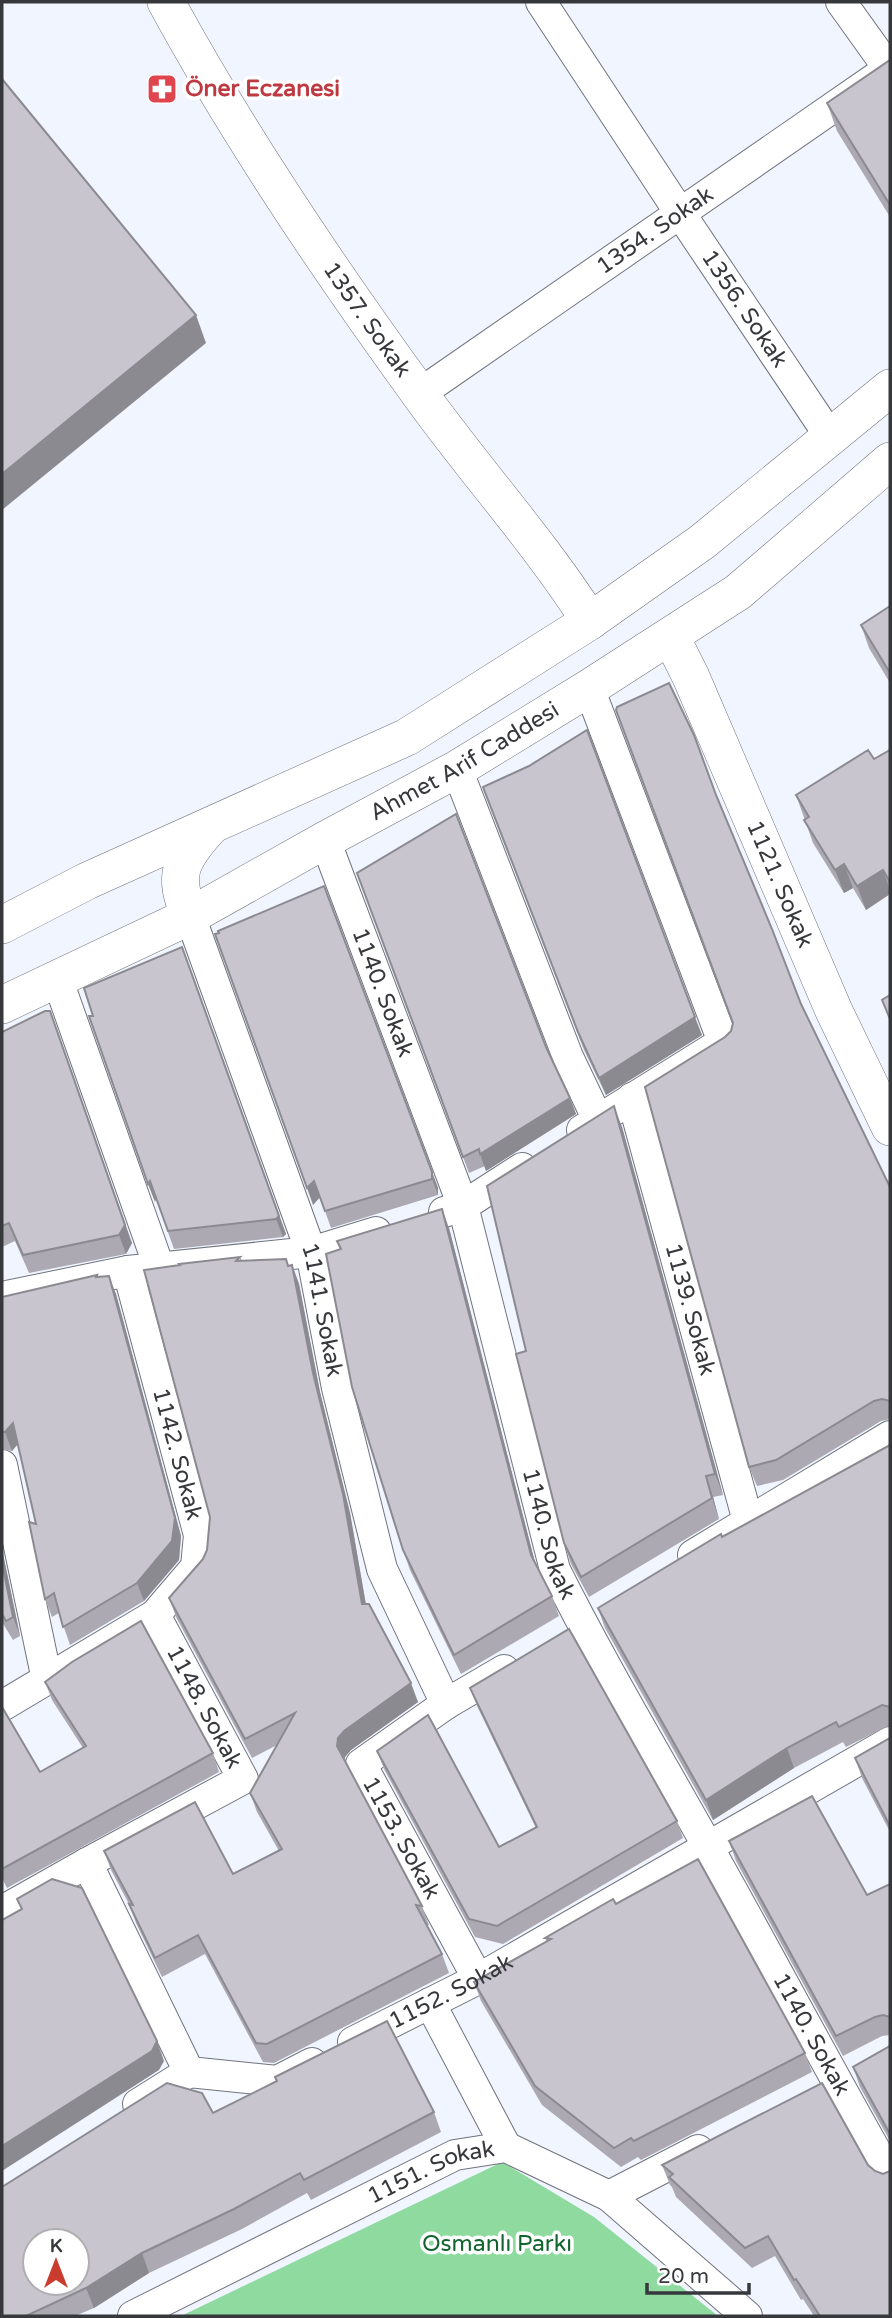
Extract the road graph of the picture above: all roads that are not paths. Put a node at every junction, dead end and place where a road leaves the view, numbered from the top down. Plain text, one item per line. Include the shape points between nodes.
1 (166, 2) edge
2 (541, 2) edge
3 (842, 2) edge
4 (889, 69) edge
5 (680, 214) junction
6 (890, 388) edge
7 (419, 394) junction
8 (831, 438) junction
9 (890, 461) edge
10 (590, 621) junction
11 (671, 637) junction
12 (589, 688) junction
13 (457, 769) junction
14 (212, 825) junction
15 (325, 840) junction
16 (190, 916) junction
17 (2, 925) edge
18 (57, 978) junction
19 (2, 1005) edge
20 (632, 1098) junction
21 (598, 1120) junction
22 (890, 1127) edge
23 (463, 1206) junction
24 (311, 1252) junction
25 (159, 1267) junction
26 (128, 1271) junction
27 (5, 1288) edge
28 (890, 1436) edge
29 (2, 1465) edge
30 (8, 1512) edge
31 (748, 1521) junction
32 (665, 1572) edge
33 (155, 1615) junction
34 (525, 1657) edge
35 (47, 1681) junction
36 (446, 1704) junction
37 (2, 1706) edge
38 (890, 1742) edge
39 (708, 1846) junction
40 (87, 1863) junction
41 (2, 1911) edge
42 (478, 1979) junction
43 (430, 2003) junction
44 (189, 2071) junction
45 (119, 2116) edge
46 (728, 2135) edge
47 (506, 2147) junction
48 (890, 2176) edge
49 (609, 2196) junction
50 (133, 2316) edge
51 (747, 2316) edge

1 - 7 street, 1357. Sokak via 278,190
2 - 5 street, 1356. Sokak
3 - 4 street
4 - 5 street, 1354. Sokak
5 - 7 street, 1354. Sokak
5 - 8 street, 1356. Sokak
6 - 8 street
7 - 10 street, 1357. Sokak via 566,583
8 - 10 street via 724,526
9 - 11 street, Ahmet Arif Caddesi via 738,592
10 - 14 street via 407,737
11 - 12 street, Ahmet Arif Caddesi
11 - 22 street, 1121. Sokak via 834,1011
12 - 13 street, Ahmet Arif Caddesi
12 - 20 street via 723,1042
13 - 15 street, Ahmet Arif Caddesi
13 - 21 street via 568,1057
14 - 16 street via 180,870 179,884
14 - 17 street
15 - 16 street, Ahmet Arif Caddesi
15 - 23 street, 1140. Sokak
16 - 18 street, Ahmet Arif Caddesi
16 - 24 street, 1141. Sokak
18 - 19 street, Ahmet Arif Caddesi
18 - 25 street
20 - 21 street
20 - 31 street, 1139. Sokak
21 - 23 street
23 - 24 street
23 - 39 street, 1140. Sokak via 555,1570
24 - 25 street
24 - 36 street, 1141. Sokak via 337,1388 382,1569
25 - 26 street
26 - 27 street
26 - 33 street, 1142. Sokak via 199,1535 196,1567
28 - 31 street
29 - 30 street
30 - 35 street
31 - 32 street
33 - 35 street, 1142. Sokak
33 - 40 street, 1148. Sokak via 243,1779
34 - 36 street, 1153. Sokak
35 - 37 street, 1142. Sokak
36 - 42 street, 1153. Sokak via 361,1764
38 - 39 street, 1152. Sokak
39 - 42 street, 1152. Sokak
39 - 48 street, 1140. Sokak
40 - 41 street, 1148. Sokak
40 - 44 street
42 - 43 street, 1152. Sokak
43 - 44 street, 1152. Sokak via 277,2081
43 - 47 street
44 - 45 street
46 - 49 street
47 - 49 street, 1151. Sokak
47 - 50 street, 1151. Sokak via 455,2155
49 - 51 street, 1151. Sokak

